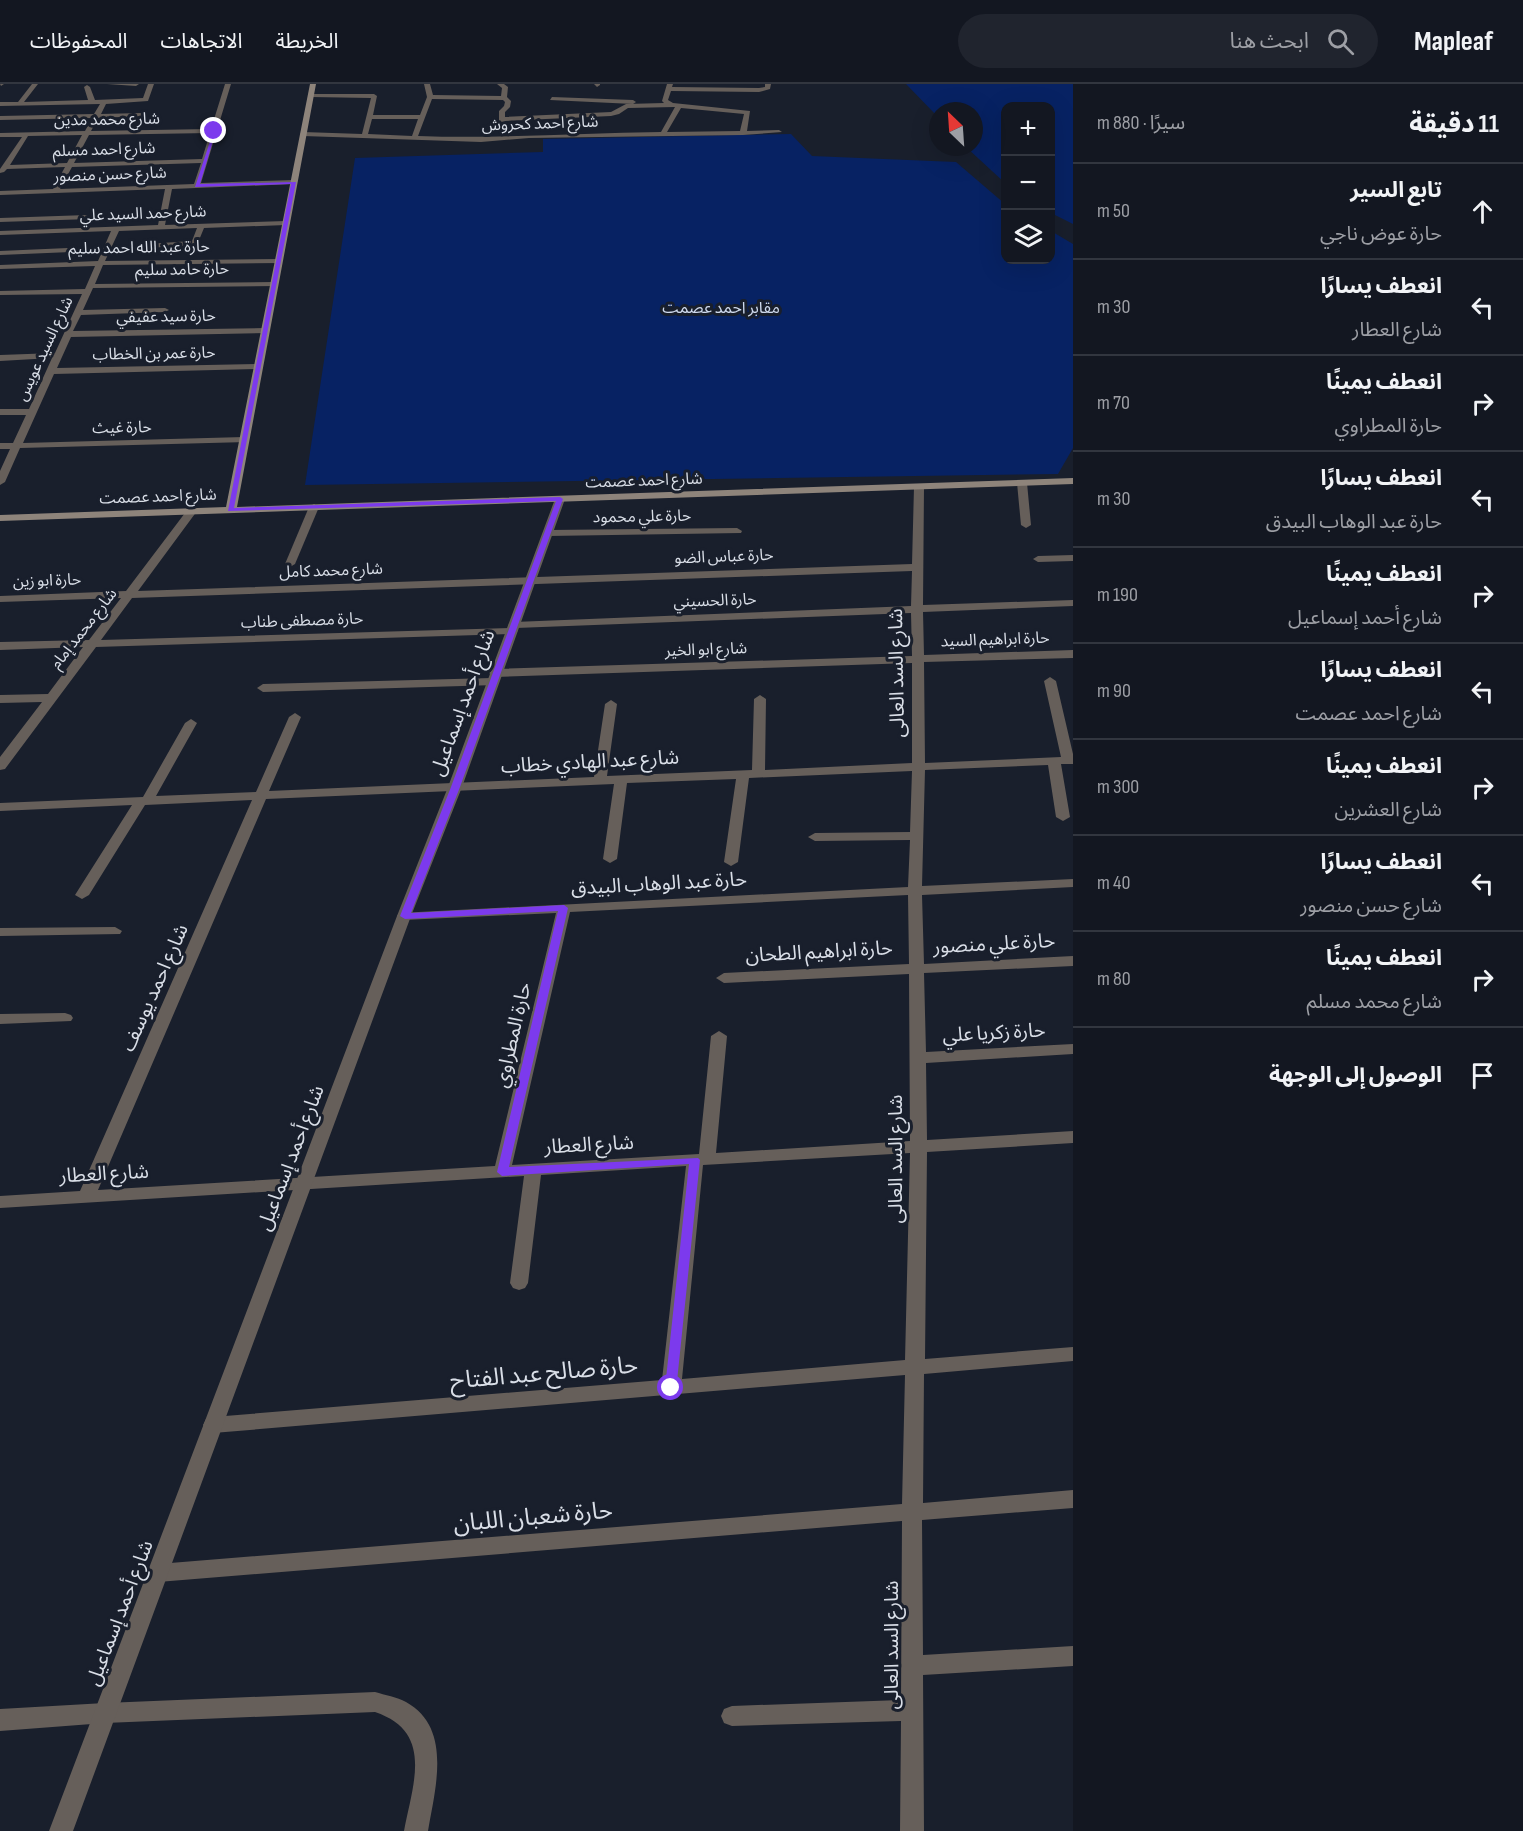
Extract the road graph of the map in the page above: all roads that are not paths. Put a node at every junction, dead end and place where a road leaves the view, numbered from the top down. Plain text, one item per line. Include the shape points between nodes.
1 (35, 84) edge
2 (110, 84) edge
3 (136, 84) edge
4 (151, 84) edge
5 (228, 84) edge
6 (313, 84) edge
7 (427, 84) edge
8 (500, 84) edge
9 (768, 84) edge
10 (117, 85) edge
11 (670, 86) edge
12 (87, 87) dead end
13 (310, 95) junction
14 (430, 97) junction
15 (504, 98) junction
16 (552, 99) dead end
17 (92, 102) junction
18 (103, 102) junction
19 (20, 103) junction
20 (3, 104) edge
21 (674, 106) junction
22 (0, 113) edge
23 (142, 115) dead end
24 (98, 116) junction
25 (369, 117) junction
26 (422, 117) junction
27 (0, 118) edge
28 (502, 118) junction
29 (214, 131) junction
30 (779, 132) dead end
31 (742, 133) junction
32 (88, 134) junction
33 (303, 134) junction
34 (663, 134) junction
35 (0, 135) edge
36 (26, 135) junction
37 (365, 135) junction
38 (414, 138) junction
39 (502, 140) junction
40 (204, 161) junction
41 (70, 165) junction
42 (2, 170) edge
43 (294, 182) junction
44 (197, 186) junction
45 (169, 187) junction
46 (55, 191) junction
47 (0, 193) edge
48 (87, 217) dead end
49 (0, 220) edge
50 (286, 223) junction
51 (201, 226) junction
52 (161, 227) junction
53 (116, 229) junction
54 (52, 231) junction
55 (0, 233) edge
56 (149, 246) dead end
57 (68, 250) dead end
58 (39, 251) junction
59 (0, 253) edge
60 (279, 261) junction
61 (101, 263) junction
62 (0, 267) edge
63 (274, 284) junction
64 (89, 288) junction
65 (4, 296) edge
66 (165, 309) dead end
67 (78, 313) junction
68 (265, 331) junction
69 (68, 334) junction
70 (58, 356) junction
71 (0, 358) edge
72 (258, 367) junction
73 (51, 371) junction
74 (0, 412) edge
75 (32, 412) junction
76 (244, 440) junction
77 (0, 446) edge
78 (17, 446) junction
79 (2, 476) edge
80 (1073, 481) edge
81 (1022, 483) junction
82 (918, 487) junction
83 (560, 499) junction
84 (314, 507) junction
85 (231, 510) junction
86 (192, 511) junction
87 (0, 518) edge
88 (1026, 525) dead end
89 (736, 531) dead end
90 (548, 533) junction
91 (1073, 558) edge
92 (1038, 559) dead end
93 (290, 564) dead end
94 (919, 567) junction
95 (531, 581) junction
96 (131, 594) junction
97 (0, 599) edge
98 (1073, 603) edge
99 (917, 609) junction
100 (513, 628) junction
101 (93, 643) junction
102 (0, 646) edge
103 (1073, 654) edge
104 (917, 659) junction
105 (494, 678) junction
106 (1050, 681) dead end
107 (263, 688) dead end
108 (51, 698) junction
109 (0, 699) edge
110 (760, 699) dead end
111 (611, 704) dead end
112 (295, 717) dead end
113 (191, 723) dead end
114 (1065, 760) edge
115 (0, 766) edge
116 (919, 767) junction
117 (743, 774) junction
118 (758, 774) junction
119 (621, 780) junction
120 (600, 781) junction
121 (455, 787) junction
122 (262, 796) junction
123 (144, 801) junction
124 (0, 807) edge
125 (1063, 817) dead end
126 (917, 836) junction
127 (815, 837) dead end
128 (610, 859) dead end
129 (731, 862) dead end
130 (1073, 883) edge
131 (915, 891) junction
132 (82, 895) dead end
133 (564, 908) junction
134 (405, 916) junction
135 (115, 931) dead end
136 (0, 932) edge
137 (1073, 961) edge
138 (916, 969) junction
139 (724, 978) dead end
140 (65, 1018) dead end
141 (0, 1019) edge
142 (719, 1036) dead end
143 (1073, 1049) edge
144 (916, 1058) junction
145 (1073, 1137) edge
146 (919, 1146) junction
147 (701, 1160) junction
148 (533, 1170) junction
149 (502, 1172) junction
150 (304, 1183) junction
151 (87, 1197) junction
152 (0, 1202) edge
153 (519, 1283) dead end
154 (1073, 1354) edge
155 (914, 1368) junction
156 (671, 1388) junction
157 (213, 1425) junction
158 (1073, 1498) edge
159 (912, 1512) junction
160 (158, 1574) junction
161 (1073, 1656) edge
162 (912, 1666) junction
163 (913, 1710) junction
164 (105, 1713) junction
165 (732, 1716) dead end
166 (0, 1720) edge
167 (61, 1831) edge
168 (416, 1831) edge
169 (912, 1831) edge

1 - 19 street
2 - 10 street
3 - 10 street
4 - 18 street via 146,100
5 - 29 street
6 - 13 main road
7 - 14 street
8 - 15 street via 505,87
9 - 11 street via 768,88 751,90
11 - 21 street via 665,101
12 - 17 street
13 - 25 street via 374,96
13 - 33 main road
14 - 15 street
14 - 26 street
15 - 28 street via 508,100
16 - 21 street
17 - 18 street
17 - 19 street
18 - 24 street
19 - 20 street
20 - 22 street
21 - 28 street via 626,106 610,114
21 - 31 street via 748,112
21 - 34 street
23 - 24 street
24 - 27 street
24 - 32 street
25 - 26 street
25 - 37 street
26 - 38 street
28 - 39 street
29 - 32 street, شارع محمد مدين
29 - 40 street
30 - 31 street, شارع احمد كحروش
31 - 34 street, شارع احمد كحروش
32 - 36 street, شارع محمد مدين
32 - 41 street
33 - 37 street, شارع احمد كحروش
33 - 43 main road
34 - 39 street, شارع احمد كحروش
35 - 36 street, شارع محمد مدين
36 - 42 street
37 - 38 street, شارع احمد كحروش
38 - 39 street, شارع احمد كحروش
40 - 41 street, شارع احمد مسلم
40 - 44 street
41 - 42 street, شارع احمد مسلم
41 - 46 street
43 - 44 street, شارع حسن منصور
43 - 50 main road
44 - 45 street, شارع حسن منصور
45 - 46 street, شارع حسن منصور
45 - 52 street
46 - 47 street, شارع حسن منصور
48 - 49 street
50 - 51 street, شارع حمد السيد علي
50 - 60 main road
51 - 52 street, شارع حمد السيد علي
51 - 56 street via 194,243
52 - 53 street, شارع حمد السيد علي
53 - 54 street, شارع حمد السيد علي
53 - 61 street, شارع السيد عويس
54 - 55 street, شارع حمد السيد علي
54 - 58 street
57 - 58 street
58 - 59 street
60 - 61 street, حارة عبد الله احمد سليم
60 - 63 main road
61 - 62 street, حارة عبد الله احمد سليم
61 - 64 street, شارع السيد عويس
63 - 64 street, حارة حامد سليم
63 - 68 main road
64 - 65 street, حارة حامد سليم
64 - 67 street, شارع السيد عويس
66 - 67 street
67 - 69 street, شارع السيد عويس
68 - 69 street, حارة سيد عفيفي
68 - 72 main road
69 - 70 street, شارع السيد عويس
70 - 71 street
70 - 73 street, شارع السيد عويس
72 - 73 street, حارة عمر بن الخطاب
72 - 76 main road
73 - 75 street, شارع السيد عويس
74 - 75 street
75 - 78 street, شارع السيد عويس
76 - 78 street, حارة غيث
76 - 85 main road
77 - 78 street, حارة غيث
78 - 79 street, شارع السيد عويس
80 - 81 main road, شارع احمد عصمت
81 - 82 main road, شارع احمد عصمت
81 - 88 street
82 - 83 main road, شارع احمد عصمت
82 - 94 street, شارع السد العالى
83 - 84 main road, شارع احمد عصمت
83 - 90 street, شارع أحمد إسماعيل
84 - 85 main road, شارع احمد عصمت
84 - 93 street
85 - 86 main road, شارع احمد عصمت
86 - 87 main road, شارع احمد عصمت
86 - 96 street, شارع محمد إمام
89 - 90 street, حارة علي محمود
90 - 95 street, شارع أحمد إسماعيل
91 - 92 street
94 - 95 street, حارة عباس الضو
94 - 99 street, شارع السد العالى
95 - 96 street, شارع محمد كامل
95 - 100 street, شارع أحمد إسماعيل
96 - 97 street, حارة ابو زين
96 - 101 street, شارع محمد إمام
98 - 99 street, حارة الحسيني
99 - 100 street, حارة الحسيني
99 - 104 street, شارع السد العالى
100 - 101 street, حارة مصطفى طناب
100 - 105 street, شارع أحمد إسماعيل
101 - 102 street, حارة مصطفى طناب
101 - 108 street, شارع محمد إمام
103 - 104 street, حارة ابراهيم السيد
104 - 105 street, شارع ابو الخير
104 - 116 street, شارع السد العالى
105 - 107 street, شارع ابو الخير
105 - 121 street, شارع أحمد إسماعيل
106 - 114 street
108 - 109 street
108 - 115 street, شارع محمد إمام
110 - 118 street
111 - 120 street
112 - 122 street, شارع احمد يوسف
113 - 123 street
114 - 116 street, شارع عبد الهادي خطاب
114 - 125 street
116 - 118 street, شارع عبد الهادي خطاب
116 - 126 street, شارع السد العالى
117 - 118 street, شارع عبد الهادي خطاب
117 - 119 street, شارع عبد الهادي خطاب
117 - 129 street
119 - 120 street, شارع عبد الهادي خطاب
119 - 128 street
120 - 121 street, شارع عبد الهادي خطاب
121 - 122 street, شارع عبد الهادي خطاب
121 - 134 street, شارع أحمد إسماعيل
122 - 123 street, شارع عبد الهادي خطاب
122 - 151 street, شارع احمد يوسف
123 - 124 street, شارع عبد الهادي خطاب
123 - 132 street
126 - 127 street
126 - 131 street, شارع السد العالى
130 - 131 street, حارة عبد الوهاب البيدق
131 - 133 street, حارة عبد الوهاب البيدق
131 - 138 street, شارع السد العالى
133 - 134 street, حارة عبد الوهاب البيدق
133 - 149 street, حارة المطراوي
134 - 150 street, شارع أحمد إسماعيل
135 - 136 street
137 - 138 street, حارة علي منصور
138 - 139 street, حارة ابراهيم الطحان
138 - 144 street, شارع السد العالى
140 - 141 street
142 - 147 street
143 - 144 street, حارة زكريا علي
144 - 146 street, شارع السد العالى
145 - 146 street, شارع العطار
146 - 147 street, شارع العطار
146 - 155 street, شارع السد العالى
147 - 148 street, شارع العطار
147 - 156 street
148 - 149 street, شارع العطار
148 - 153 street
149 - 150 street, شارع العطار
150 - 151 street, شارع العطار
150 - 157 street, شارع أحمد إسماعيل
151 - 152 street, شارع العطار
154 - 155 street, حارة صالح عبد الفتاح
155 - 156 street, حارة صالح عبد الفتاح
155 - 159 street, شارع السد العالى
156 - 157 street, حارة صالح عبد الفتاح
157 - 160 street, شارع أحمد إسماعيل
158 - 159 street, حارة شعبان اللبان
159 - 160 street, حارة شعبان اللبان
159 - 162 street, شارع السد العالى
160 - 164 street, شارع أحمد إسماعيل
161 - 162 street
162 - 163 street, شارع السد العالى
163 - 165 street
163 - 169 street, شارع السد العالى
164 - 166 street
164 - 167 street, شارع أحمد إسماعيل
164 - 168 street via 375,1702 393,1706 420,1727 426,1743

